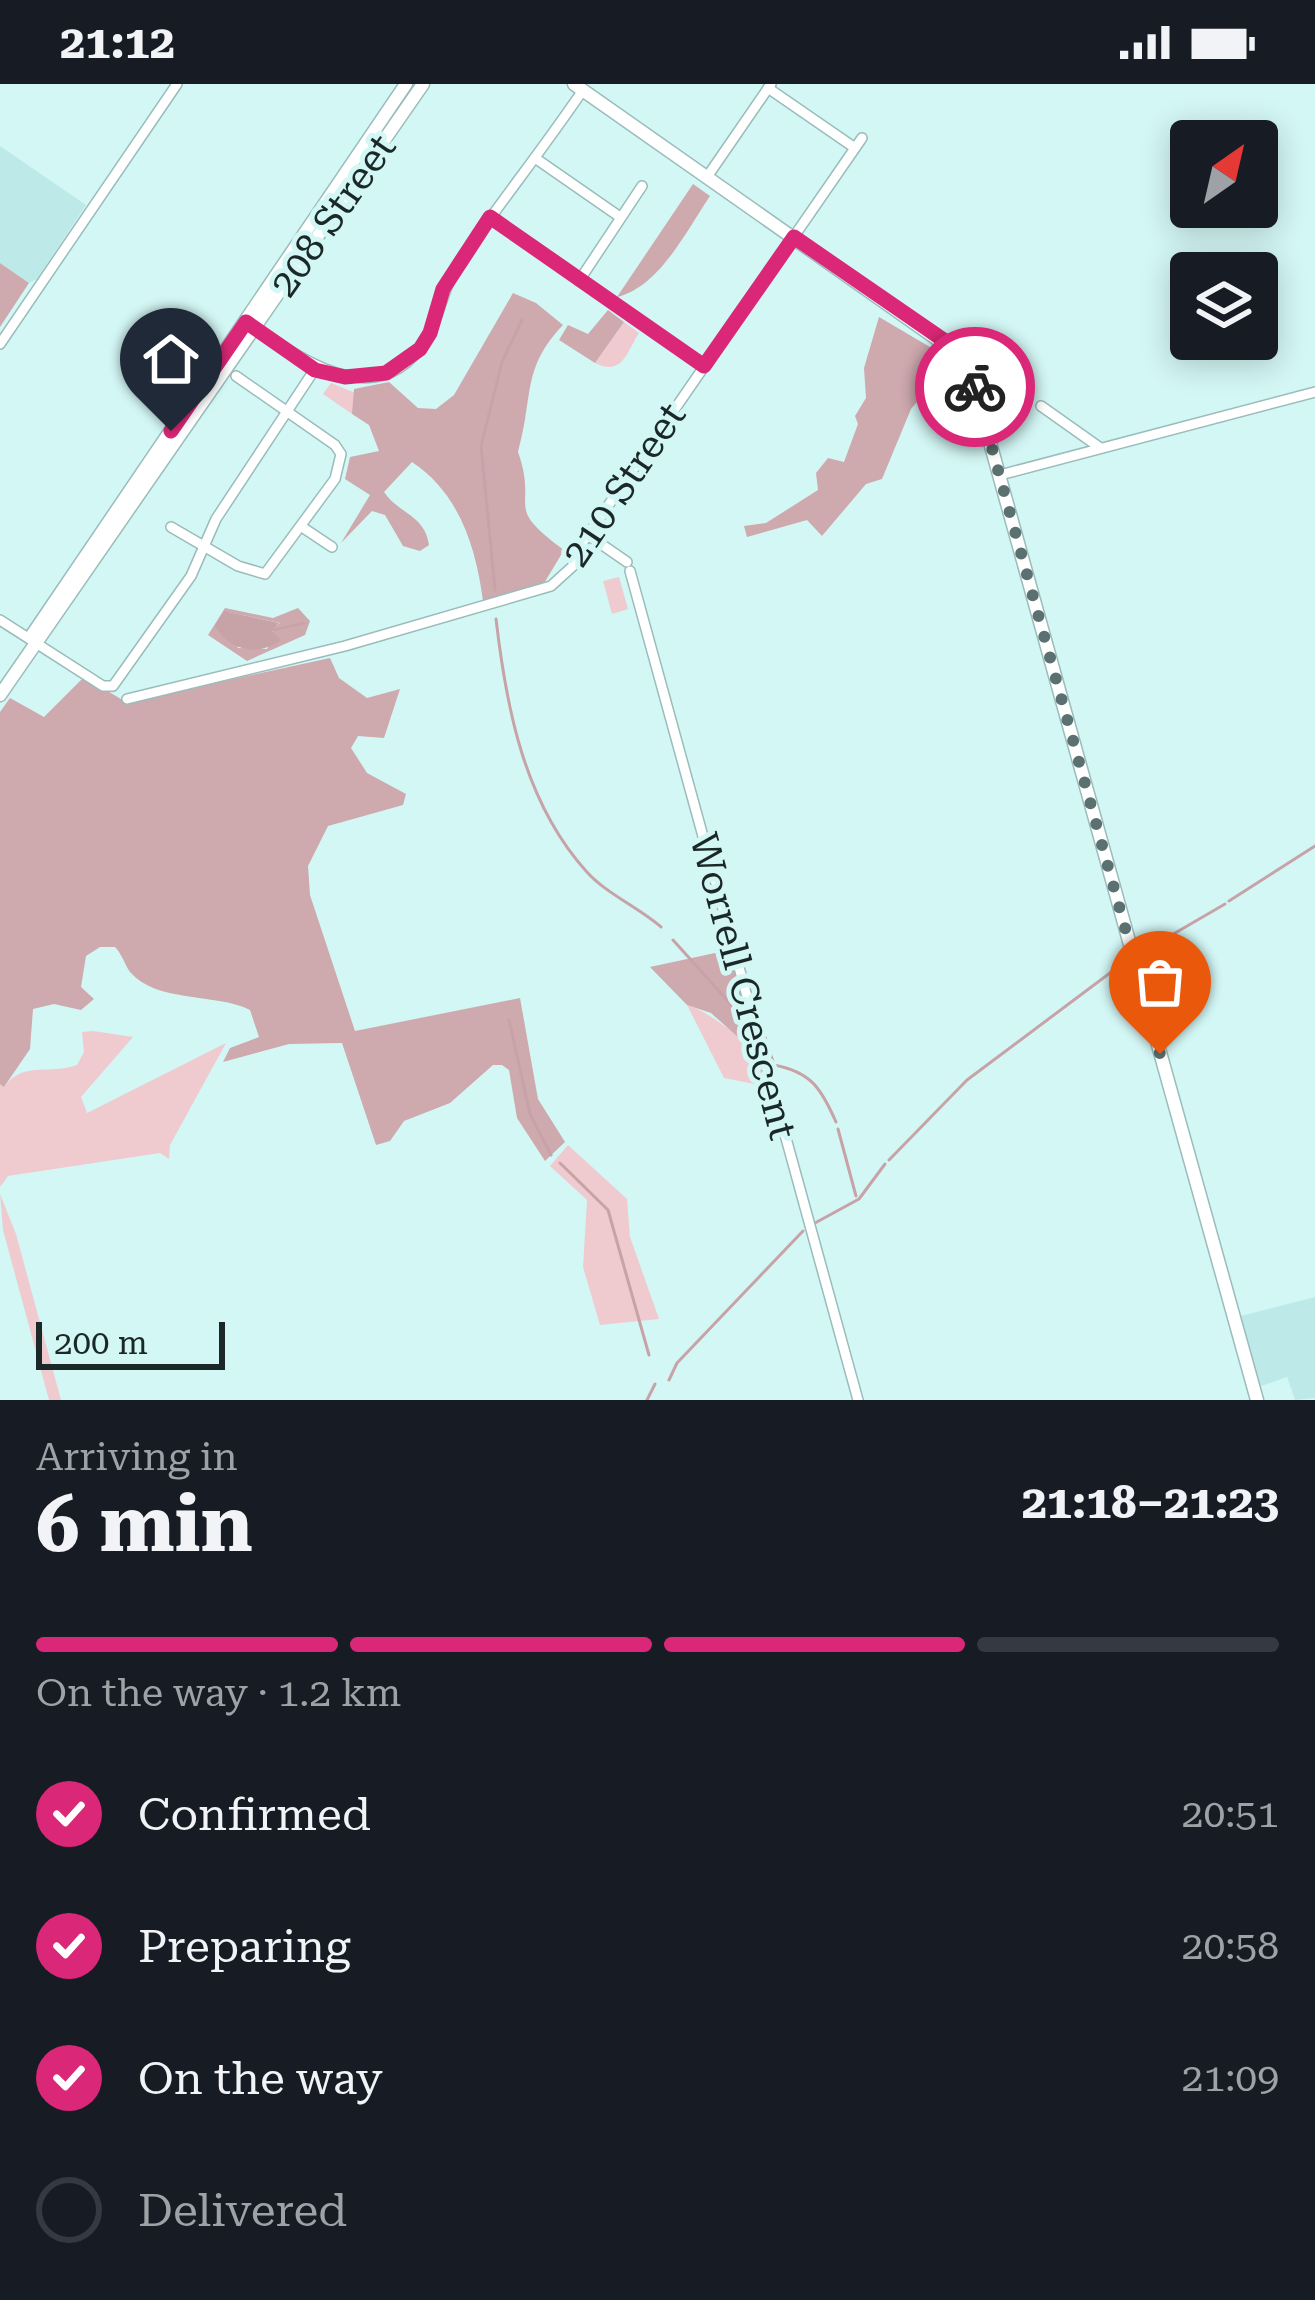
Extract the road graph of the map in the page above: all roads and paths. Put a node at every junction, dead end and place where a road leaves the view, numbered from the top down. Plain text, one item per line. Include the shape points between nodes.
1 (177, 84) edge
2 (417, 86) edge
3 (769, 86) edge
4 (579, 87) edge
5 (862, 138) dead end
6 (855, 148) junction
7 (535, 158) junction
8 (707, 177) junction
9 (641, 186) dead end
10 (490, 217) junction
11 (620, 217) junction
12 (794, 237) junction
13 (579, 281) junction
14 (250, 325) junction
15 (0, 344) edge
16 (704, 366) junction
17 (315, 370) junction
18 (236, 376) dead end
19 (1315, 392) edge
20 (1041, 406) dead end
21 (290, 413) junction
22 (1099, 447) junction
23 (1000, 475) junction
24 (171, 526) dead end
25 (302, 527) junction
26 (588, 535) junction
27 (205, 545) junction
28 (332, 548) dead end
29 (0, 620) edge
30 (33, 640) junction
31 (0, 680) edge
32 (0, 694) edge
33 (127, 699) dead end
34 (858, 1400) edge
35 (1257, 1400) edge

1 - 15 street
2 - 14 main road, 208 Street
3 - 6 street
3 - 8 street
4 - 7 street
4 - 8 main road
5 - 6 street, 210 Street
6 - 12 street, 210 Street
7 - 10 street
7 - 11 street
8 - 12 main road
9 - 11 street
10 - 13 street
10 - 17 street via 443,289 420,349 386,373
11 - 13 street
12 - 16 street, 210 Street
12 - 23 main road via 964,357
13 - 16 street
14 - 17 street
14 - 30 main road, 208 Street
16 - 26 street, 210 Street
17 - 21 street
18 - 21 street
19 - 22 street
20 - 22 street
21 - 25 street via 341,454 335,479
21 - 27 street
22 - 23 street
23 - 35 main road
24 - 27 street
25 - 27 street via 266,574
25 - 28 street
26 - 33 street, 210 Street via 573,566 542,591
26 - 34 street, Worrell Crescent via 629,567
27 - 30 street via 111,687
29 - 30 street
30 - 31 main road
30 - 32 main road

